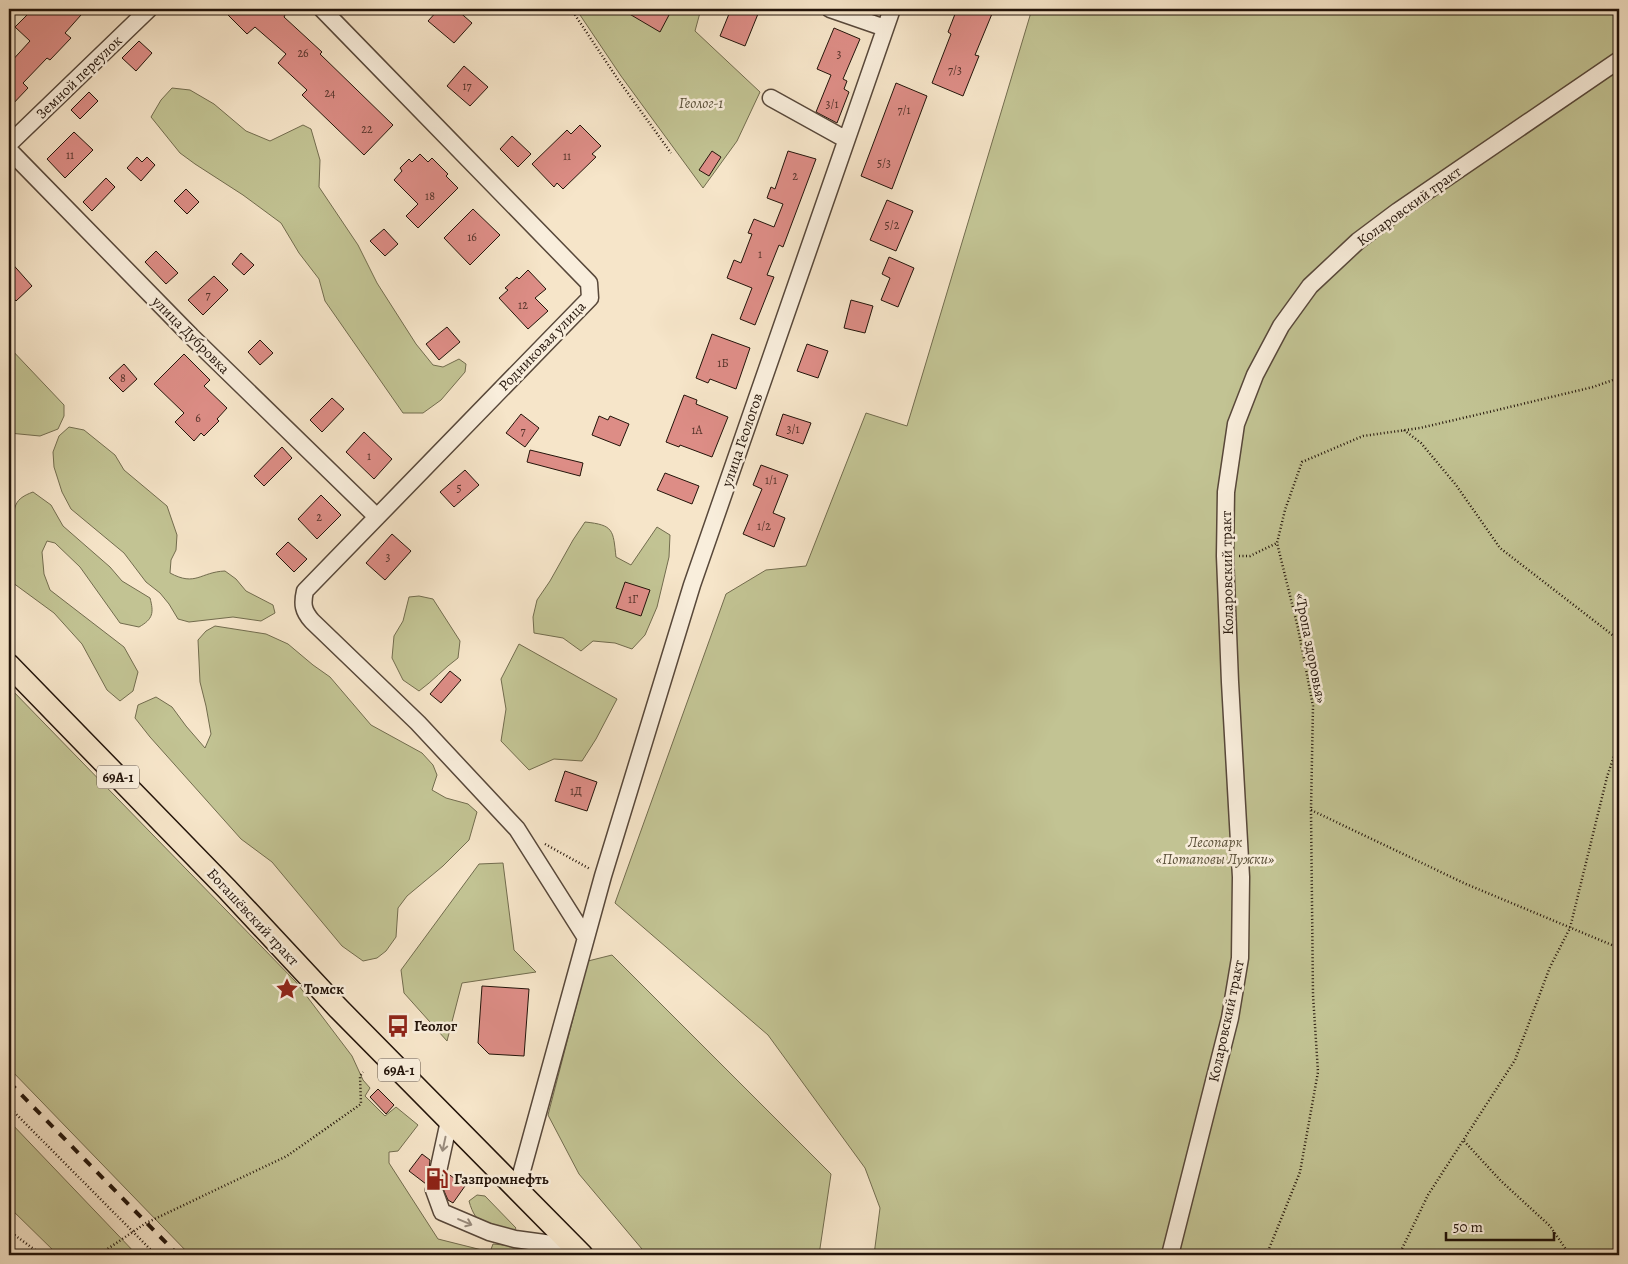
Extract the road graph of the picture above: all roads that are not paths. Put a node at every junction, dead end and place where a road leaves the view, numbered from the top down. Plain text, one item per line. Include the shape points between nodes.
1 (149, 9) edge
2 (322, 9) edge
3 (830, 9) edge
4 (892, 9) edge
5 (885, 28) junction
6 (1619, 60) edge
7 (771, 98) dead end
8 (845, 140) junction
9 (9, 144) edge
10 (9, 150) edge
11 (376, 516) junction
12 (9, 665) edge
13 (586, 938) junction
14 (449, 1121) junction
15 (439, 1167) tunnel mouth
16 (517, 1189) junction
17 (434, 1190) tunnel mouth
18 (578, 1251) edge
19 (1170, 1255) edge

1 - 9 street, Земной переулок
2 - 11 street, Родниковая улица via 589,283 590,298
3 - 5 street
4 - 5 street, улица Геологов
5 - 8 street, улица Геологов
6 - 19 street, Коларовский тракт via 1398,211 1358,241 1310,286 1281,326 1255,375 1236,424 1226,492 1225,556 1241,877 1240,958 1230,1018
7 - 8 street
8 - 13 street, улица Геологов via 692,585
10 - 11 street, улица Дубровка via 191,336
11 - 13 street, Родниковая улица via 305,591 303,609 418,723 517,829
12 - 14 main road, Богашёвский тракт / 69А-1
13 - 16 street, улица Геологов
14 -> 15 street
14 - 16 main road, Богашёвский тракт / 69А-1
16 - 18 main road, Богашёвский тракт / 69А-1
17 -> 18 street via 442,1212 489,1232

